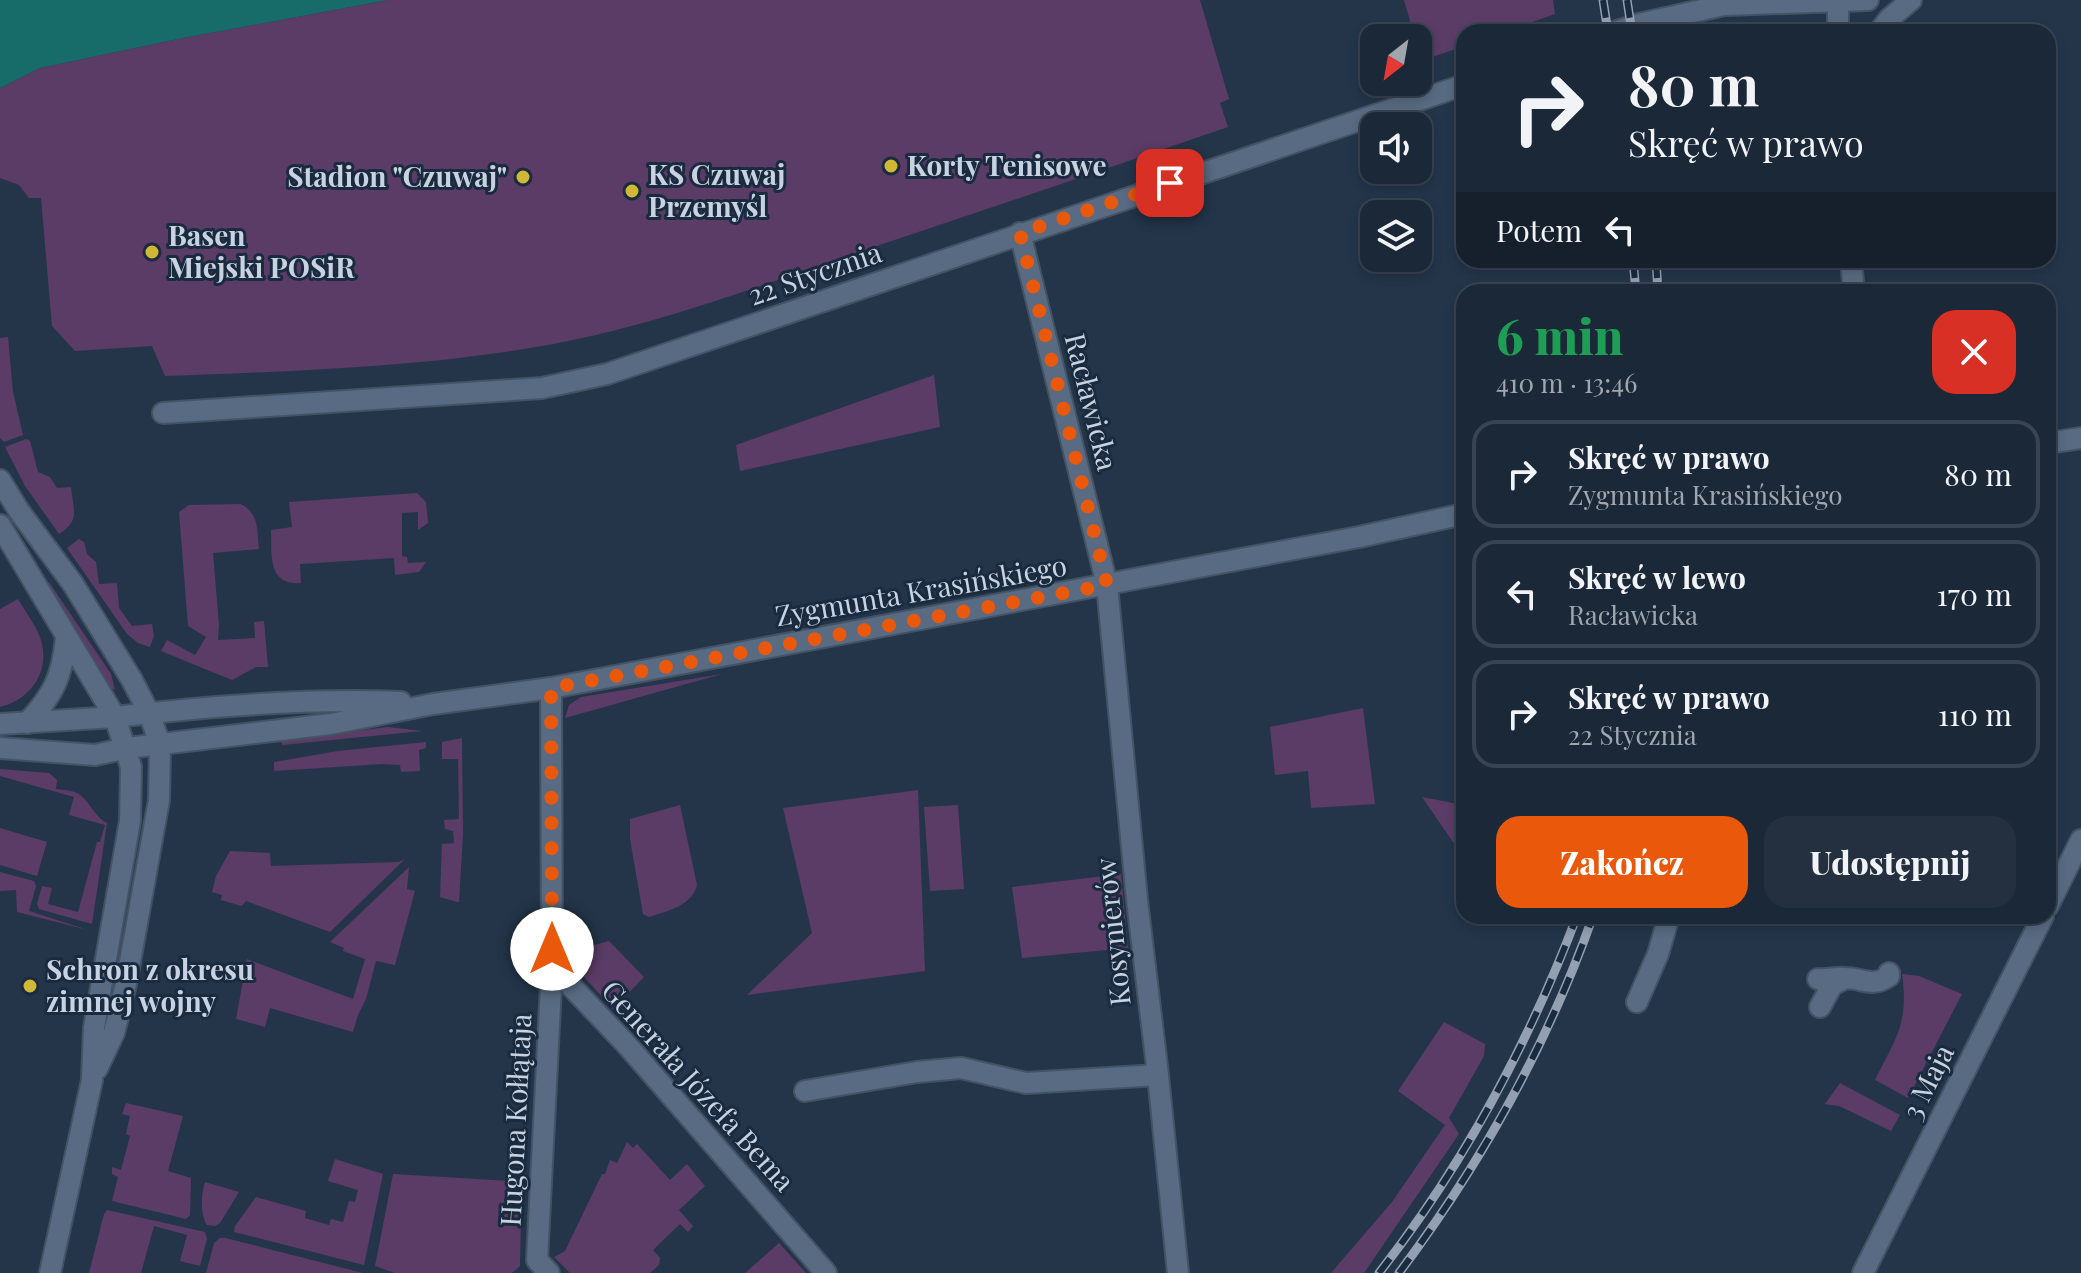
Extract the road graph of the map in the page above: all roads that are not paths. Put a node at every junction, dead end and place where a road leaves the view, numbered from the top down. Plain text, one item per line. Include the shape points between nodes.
1 (1868, 0) edge
2 (1911, 0) edge
3 (1838, 2) junction
4 (1639, 24) edge
5 (1838, 24) edge
6 (1885, 24) edge
7 (1456, 88) edge
8 (1020, 233) junction
9 (163, 413) dead end
10 (2081, 438) edge
11 (2056, 442) edge
12 (0, 480) edge
13 (1456, 516) edge
14 (0, 525) edge
15 (1107, 585) junction
16 (66, 638) junction
17 (551, 688) junction
18 (433, 704) junction
19 (149, 713) junction
20 (115, 717) junction
21 (27, 723) junction
22 (0, 724) edge
23 (160, 744) junction
24 (0, 748) edge
25 (127, 748) junction
26 (2081, 840) edge
27 (2056, 890) edge
28 (1667, 924) edge
29 (2039, 924) edge
30 (552, 966) junction
31 (1889, 973) dead end
32 (1818, 975) dead end
33 (1845, 978) junction
34 (1637, 1002) dead end
35 (1820, 1007) dead end
36 (1158, 1075) junction
37 (92, 1080) junction
38 (805, 1091) dead end
39 (543, 1267) edge
40 (50, 1273) edge
41 (826, 1273) edge
42 (1178, 1273) edge
43 (1863, 1273) edge

1 - 3 street
2 - 6 street
3 - 4 street via 1724,5
3 - 5 street
7 - 8 street, 22 Stycznia
8 - 9 street, 22 Stycznia via 607,374 542,388
8 - 15 street, Racławicka
10 - 11 street
12 - 19 street via 73,584
13 - 15 street, Zygmunta Krasińskiego
14 - 16 street
15 - 17 street, Zygmunta Krasińskiego
15 - 36 street, Kosynierów
16 - 20 street
16 - 21 street via 56,685
17 - 18 street, Zygmunta Krasińskiego
17 - 30 street
18 - 19 street, Zygmunta Krasińskiego via 348,700
18 - 23 street, Zygmunta Krasińskiego via 331,724
19 - 20 street, Zygmunta Krasińskiego
19 - 23 street
20 - 21 street, Zygmunta Krasińskiego
20 - 25 street
21 - 22 street, Zygmunta Krasińskiego
23 - 25 street, Zygmunta Krasińskiego
23 - 37 street via 159,800 126,984 114,1033
24 - 25 street, Zygmunta Krasińskiego via 95,755
25 - 37 street via 130,821 94,1028
26 - 27 street
28 - 34 street
29 - 43 street, 3 Maja
30 - 39 street, Hugona Kołłątaja
30 - 41 street, Generała Józefa Bema
31 - 33 street via 1873,984
32 - 33 street
33 - 35 street via 1832,985
36 - 38 street via 1016,1083 961,1068
36 - 42 street, Kosynierów
37 - 40 street

